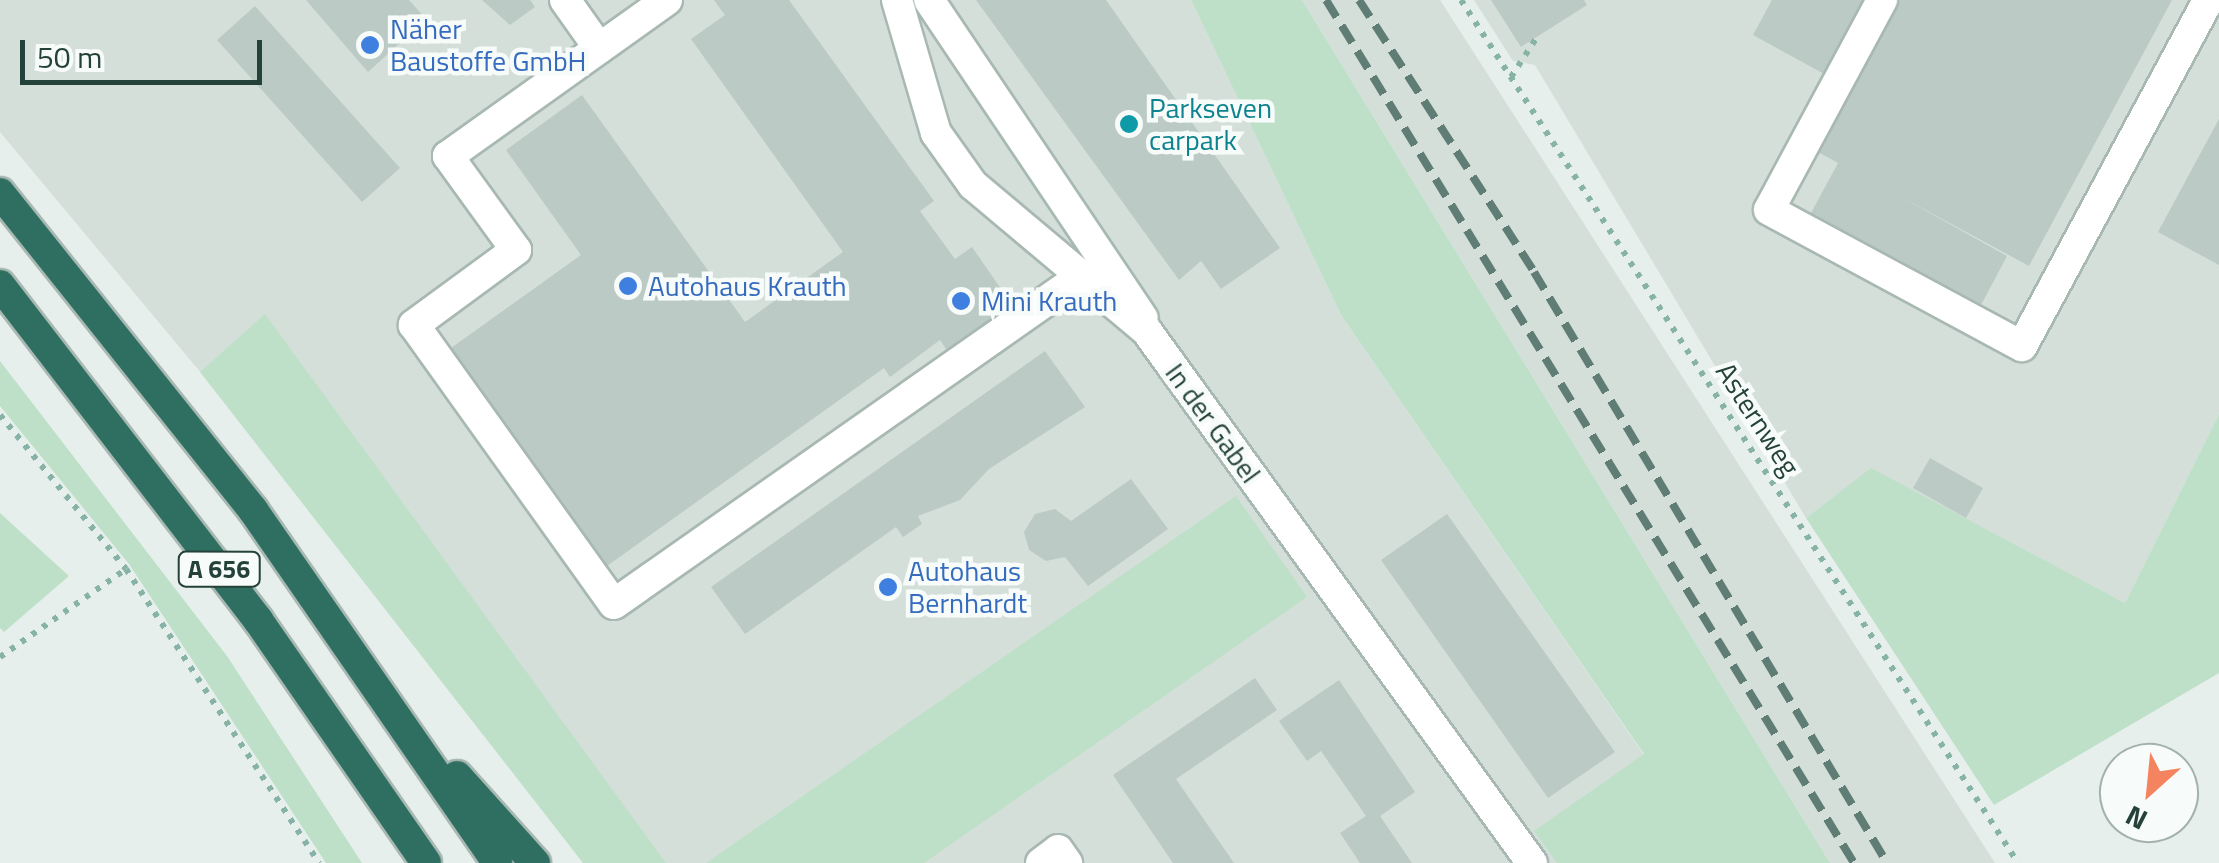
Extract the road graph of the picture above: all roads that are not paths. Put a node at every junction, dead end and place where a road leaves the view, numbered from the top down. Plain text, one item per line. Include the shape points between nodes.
1 (565, 0) edge
2 (667, 0) edge
3 (897, 0) edge
4 (929, 0) edge
5 (1882, 0) edge
6 (2208, 0) edge
7 (599, 48) junction
8 (0, 193) edge
9 (1084, 275) junction
10 (0, 285) edge
11 (1146, 330) junction
12 (385, 696) junction
13 (426, 863) edge
14 (497, 863) edge
15 (535, 863) edge
16 (1041, 863) edge
17 (1067, 863) edge
18 (1532, 863) edge

1 - 7 street
2 - 7 street
3 - 9 street, In der Gabel via 936,133 1021,234
4 - 11 street via 1139,306
5 - 6 street via 1769,210 2022,346
7 - 9 street via 448,156 516,250 414,325 614,604
8 - 12 highway, A 656 via 253,510
9 - 11 street, In der Gabel
10 - 13 highway, A 656 via 258,620
11 - 18 street, In der Gabel
12 - 14 highway, A 656
12 - 15 highway
16 - 17 street via 1058,850

